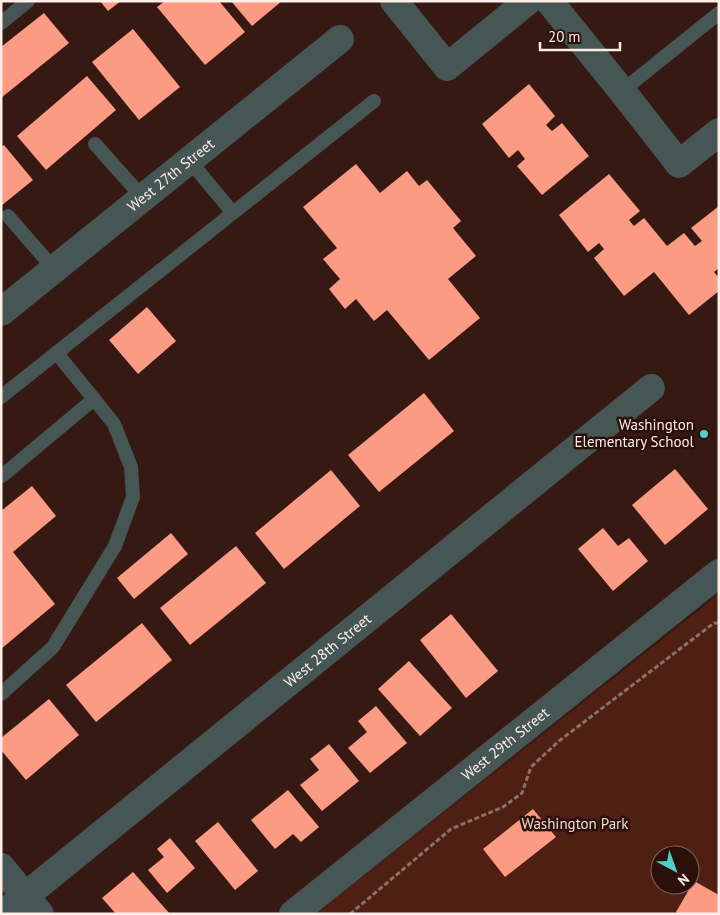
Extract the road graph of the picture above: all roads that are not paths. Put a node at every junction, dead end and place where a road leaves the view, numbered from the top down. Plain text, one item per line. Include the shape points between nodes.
1 (28, 1) edge
2 (394, 1) edge
3 (528, 1) edge
4 (549, 1) edge
5 (719, 13) edge
6 (1, 23) edge
7 (340, 39) dead end
8 (622, 91) junction
9 (374, 101) dead end
10 (719, 132) edge
11 (96, 144) dead end
12 (189, 160) junction
13 (143, 198) junction
14 (233, 213) junction
15 (8, 216) dead end
16 (54, 269) junction
17 (1, 312) edge
18 (62, 349) junction
19 (651, 388) dead end
20 (1, 397) edge
21 (94, 399) junction
22 (2, 476) edge
23 (719, 573) edge
24 (1, 694) edge
25 (1, 867) edge
26 (32, 905) edge
27 (3, 914) edge
28 (293, 914) edge

1 - 6 lane
2 - 3 street via 447,67
4 - 8 street
5 - 8 lane
7 - 12 street, West 27th Street
8 - 10 street via 679,164
9 - 14 lane
11 - 13 lane
12 - 13 street, West 27th Street
12 - 14 lane
13 - 16 street, West 27th Street
14 - 18 lane
15 - 16 lane
16 - 17 street, West 27th Street
18 - 20 lane
18 - 21 lane via 59,356
19 - 26 street, West 28th Street
21 - 22 lane
21 - 24 lane via 114,424 131,466 132,497 115,546 53,647
23 - 28 street, West 29th Street
25 - 26 street
26 - 27 street, West 28th Street

